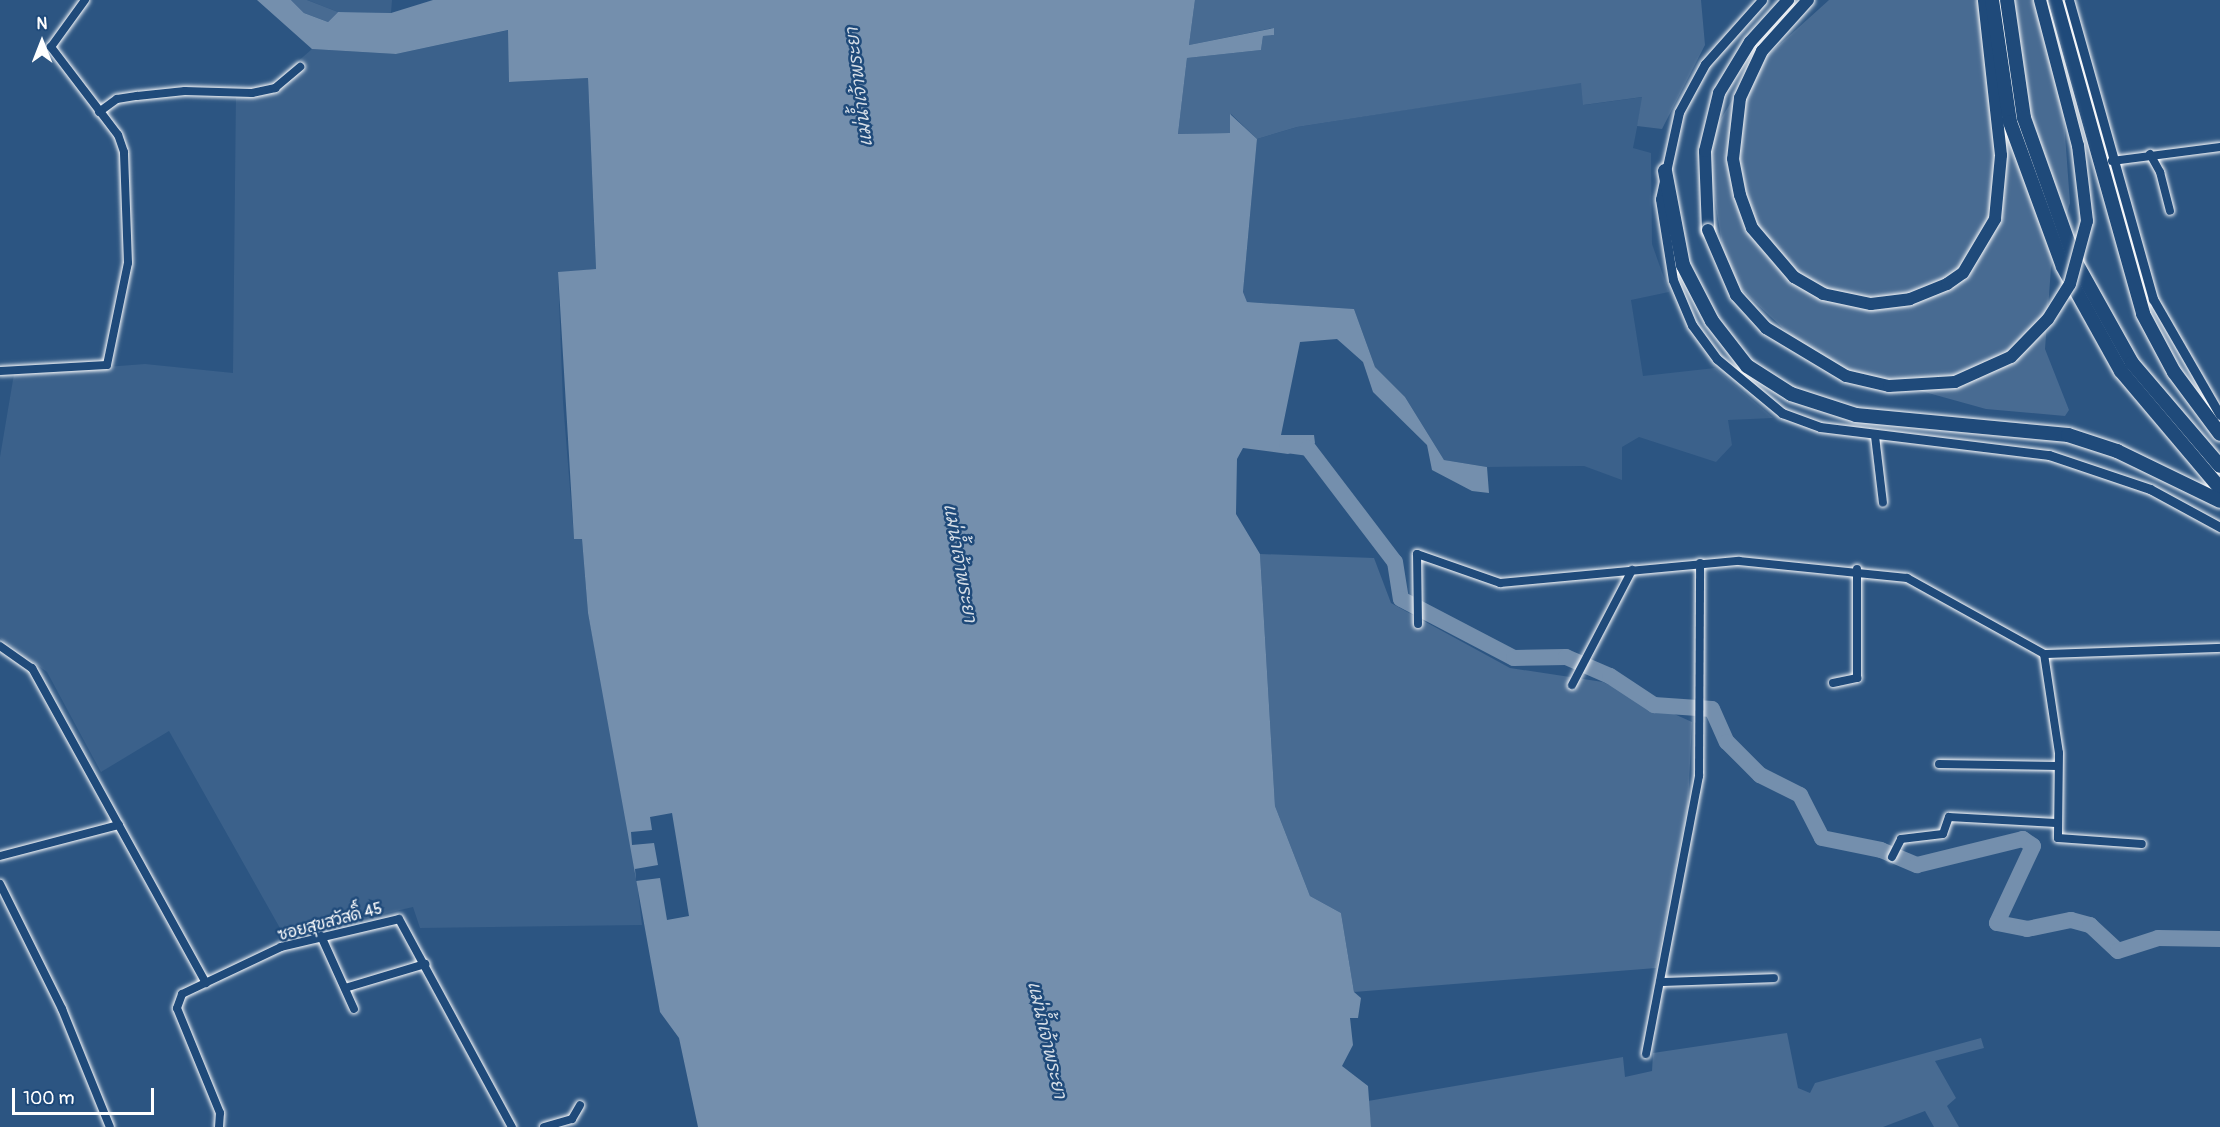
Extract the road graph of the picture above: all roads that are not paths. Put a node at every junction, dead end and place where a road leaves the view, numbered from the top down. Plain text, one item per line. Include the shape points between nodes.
1 (85, 0) edge
2 (1762, 0) edge
3 (1788, 0) edge
4 (1808, 0) edge
5 (1984, 0) edge
6 (1992, 0) edge
7 (2007, 0) edge
8 (2040, 0) edge
9 (2055, 0) edge
10 (2069, 0) edge
11 (300, 67) dead end
12 (99, 112) junction
13 (2220, 147) edge
14 (2150, 154) junction
15 (2112, 161) junction
16 (1665, 171) junction
17 (2170, 211) dead end
18 (0, 371) edge
19 (2220, 415) edge
20 (2220, 434) edge
21 (1875, 436) junction
22 (2220, 466) edge
23 (2220, 488) edge
24 (2220, 501) edge
25 (1883, 503) dead end
26 (2220, 527) edge
27 (1700, 563) junction
28 (1632, 570) junction
29 (1857, 570) junction
30 (1418, 624) dead end
31 (0, 646) edge
32 (2220, 648) edge
33 (2044, 654) junction
34 (1573, 681) dead end
35 (1833, 683) dead end
36 (1939, 764) dead end
37 (2058, 766) junction
38 (2056, 823) junction
39 (119, 825) junction
40 (2142, 844) dead end
41 (0, 856) edge
42 (1892, 857) dead end
43 (0, 884) edge
44 (321, 936) junction
45 (425, 964) junction
46 (1774, 978) dead end
47 (1660, 982) junction
48 (206, 983) junction
49 (345, 988) junction
50 (354, 1008) dead end
51 (1646, 1054) dead end
52 (580, 1105) dead end
53 (110, 1127) edge
54 (219, 1127) edge
55 (512, 1127) edge
56 (544, 1127) edge

1 - 12 street via 54,40 52,54
2 - 16 street via 1705,64 1679,112
3 - 8 main road, bridge via 1750,42 1719,93 1705,151 1708,230 1736,295 1766,328 1846,376 1889,386 1955,382 2011,357 2048,319 2070,284 2087,221 2078,146
4 - 5 main road via 1762,51 1740,98 1733,159 1740,195 1757,236 1794,277 1849,303 1892,303 1929,293 1963,273 1995,219 2001,155
6 - 23 highway via 2010,122 2062,267 2121,371
7 - 22 highway via 2024,118 2074,261 2132,363
9 - 20 highway via 2143,314 2174,372
10 - 15 street
11 - 12 street via 275,88 252,93 186,91 137,96 117,99
12 - 18 street via 124,152 128,252 107,365
13 - 14 street
14 - 15 street
14 - 17 street via 2160,172
15 - 19 street via 2153,299
16 - 21 street via 1663,236 1672,280 1692,325 1717,359 1782,413 1820,427
16 - 24 highway via 1683,265 1712,321 1747,366 1791,394 1856,414 2068,435 2117,451
21 - 25 street
21 - 26 street via 2049,455 2150,489
27 - 28 street
27 - 29 street
27 - 47 street via 1700,715 1692,831
28 - 30 street via 1500,583 1417,554
28 - 34 street
29 - 33 street via 1907,578
29 - 35 street via 1857,678
31 - 39 street via 32,668
32 - 33 street
33 - 37 street
36 - 37 street
37 - 38 street
38 - 40 street via 2062,840
38 - 42 street via 1952,817 1941,836 1907,837
39 - 41 street
39 - 48 street
43 - 53 street via 62,1009
44 - 45 street, ซอยสุขสวัสดิ์ 45 via 399,919
44 - 48 street, ซอยสุขสวัสดิ์ 45 via 281,947
44 - 49 street
45 - 49 street
45 - 55 street, ซอยสุขสวัสดิ์ 45 via 486,1088
46 - 47 street
47 - 51 street
48 - 54 street, ซอยสุขสวัสดิ์ 45 via 182,994 177,1008 220,1113
49 - 50 street
52 - 56 street via 572,1119

